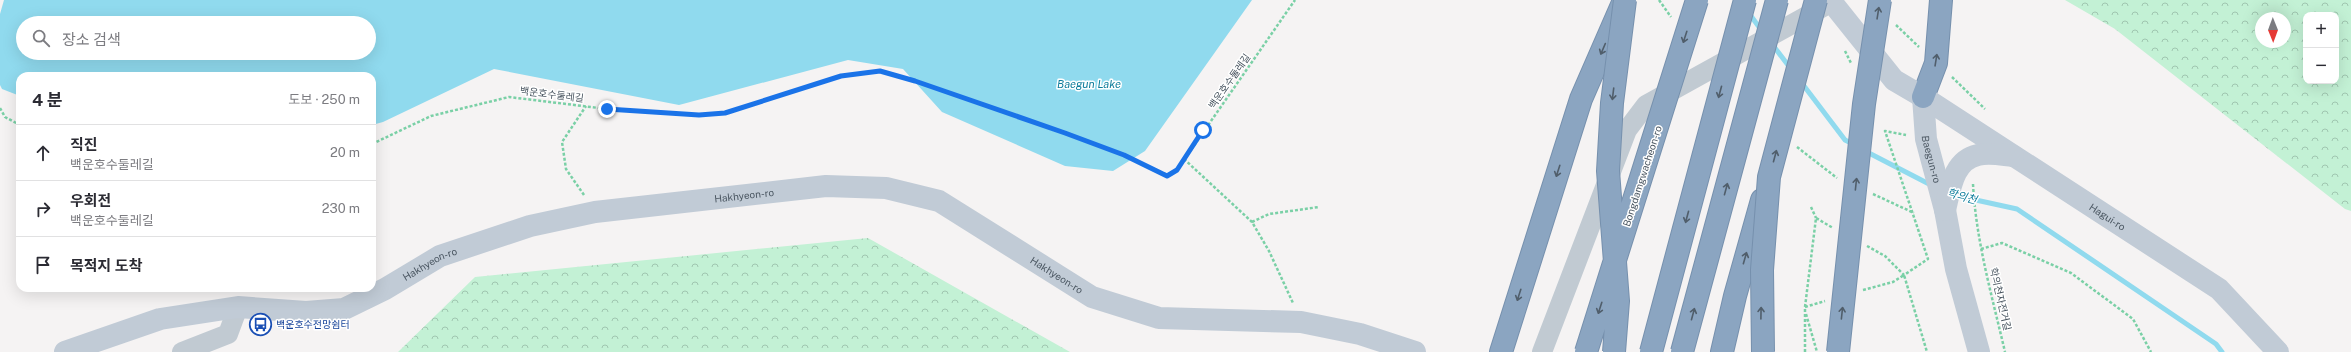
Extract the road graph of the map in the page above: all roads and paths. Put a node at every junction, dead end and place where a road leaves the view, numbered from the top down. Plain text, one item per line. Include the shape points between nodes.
1 (1295, 0) edge
2 (1624, 0) edge
3 (1697, 0) edge
4 (1745, 0) edge
5 (1777, 0) edge
6 (1880, 0) edge
7 (1940, 0) edge
8 (1826, 1) edge
9 (1923, 97) junction
10 (586, 106) junction
11 (0, 108) edge
12 (16, 122) edge
13 (376, 142) edge
14 (1891, 152) dead end
15 (2014, 156) junction
16 (1184, 160) junction
17 (1965, 176) junction
18 (1769, 177) junction
19 (1319, 207) dead end
20 (1811, 208) dead end
21 (1945, 210) junction
22 (595, 212) junction
23 (1816, 218) dead end
24 (1252, 222) junction
25 (1981, 249) junction
26 (1928, 259) dead end
27 (1893, 282) dead end
28 (238, 307) junction
29 (1301, 322) junction
30 (65, 352) edge
31 (182, 352) edge
32 (1415, 352) edge
33 (1501, 352) edge
34 (1542, 352) edge
35 (1586, 352) edge
36 (1614, 352) edge
37 (1651, 352) edge
38 (1682, 352) edge
39 (1722, 352) edge
40 (1762, 352) edge
41 (1805, 352) edge
42 (1816, 352) edge
43 (1838, 352) edge
44 (1927, 352) edge
45 (1979, 352) edge
46 (2005, 352) edge
47 (2151, 352) edge
48 (2278, 352) edge

1 - 16 path, 백운호수둘레길
2 -> 33 highway via 1581,99
2 -> 36 highway, bridge via 1612,103 1608,171 1618,302
3 -> 35 highway, Bongdamgwacheon-ro, bridge
4 -> 37 highway, bridge
38 -> 5 highway, bridge
43 -> 6 highway, bridge via 1864,104
9 -> 7 highway via 1936,63
8 - 9 street via 1894,80
18 -> 8 highway, bridge
8 - 34 street via 1758,45 1646,105 1627,130
9 - 15 street, Hagui-ro
9 - 21 street, Baegun-ro via 1926,139
10 - 13 path, 백운호수둘레길 via 509,97 431,116
10 - 16 path, 백운호수둘레길 via 676,114 725,113 841,76 880,71 1065,133 1124,155 1167,176 1177,170
10 - 22 path via 562,142 566,169
11 - 12 path via 5,117
14 - 26 path
15 - 17 street via 1978,155 1962,163
15 - 48 street, Hagui-ro via 2219,289
16 - 24 path
17 - 21 street
17 - 25 path, 학의천자전거길
39 -> 18 highway, bridge
40 -> 18 highway, bridge via 1762,270
19 - 24 path via 1269,214
20 - 23 path
21 - 45 street, Baegun-ro via 1956,269
22 - 28 street, Hakhyeon-ro via 530,226 440,256 385,289 344,309 306,312
22 - 29 street, Hakhyeon-ro via 826,186 886,188 939,201 1092,297 1159,318
24 - 29 path via 1269,251
25 - 46 path, 학의천자전거길
25 - 47 path via 2002,243 2071,272 2133,319
27 - 44 path via 1904,275
28 - 30 street, Hakhyeon-ro via 160,318
28 - 31 street via 228,334
29 - 32 street, Hakhyeon-ro via 1360,334
41 - 42 path via 1805,307

